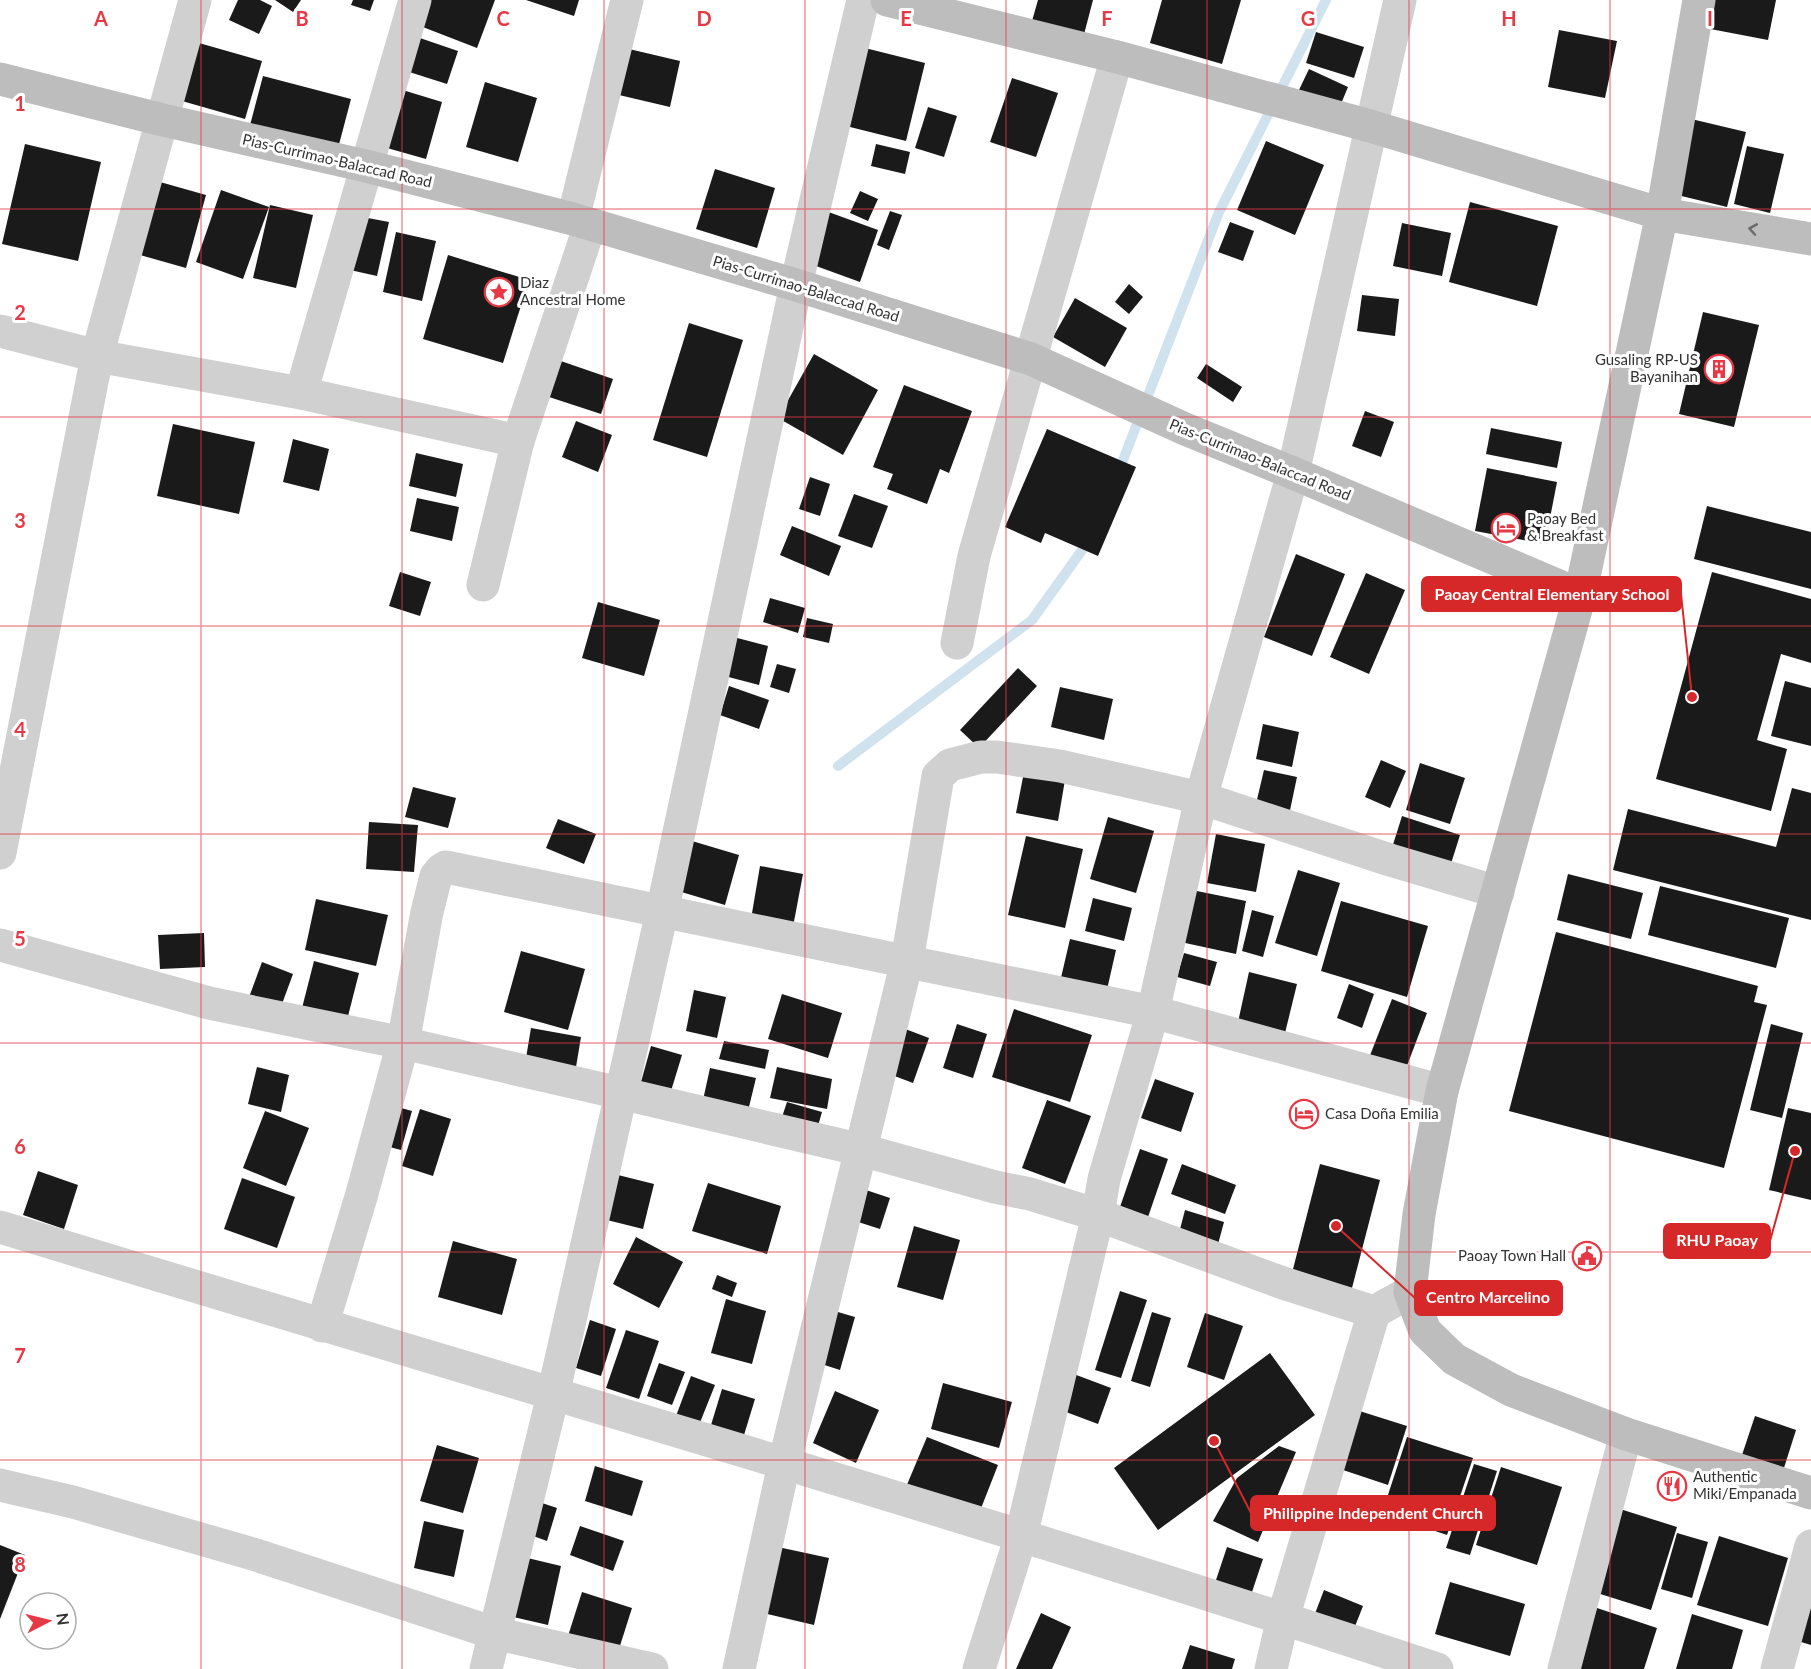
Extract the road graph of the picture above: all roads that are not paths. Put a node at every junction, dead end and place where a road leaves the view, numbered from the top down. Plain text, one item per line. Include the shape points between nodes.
1 (195, 0) edge
2 (415, 0) edge
3 (627, 0) edge
4 (863, 0) edge
5 (887, 0) edge
6 (1400, 0) edge
7 (1699, 0) edge
8 (1117, 57) junction
9 (0, 79) edge
10 (163, 120) junction
11 (1370, 126) junction
12 (366, 166) junction
13 (1662, 214) junction
14 (581, 222) junction
15 (1811, 239) edge
16 (796, 285) junction
17 (0, 331) edge
18 (97, 356) junction
19 (1030, 359) junction
20 (301, 393) junction
21 (518, 441) junction
22 (1293, 473) junction
23 (483, 585) dead end
24 (1580, 595) junction
25 (957, 643) dead end
26 (1201, 798) junction
27 (0, 853) edge
28 (1498, 892) junction
29 (662, 912) junction
30 (0, 945) edge
31 (907, 961) junction
32 (1153, 1012) junction
33 (403, 1043) junction
34 (1442, 1091) junction
35 (620, 1093) junction
36 (862, 1150) junction
37 (1098, 1215) junction
38 (0, 1227) edge
39 (1410, 1293) junction
40 (1374, 1312) junction
41 (322, 1326) junction
42 (553, 1395) junction
43 (1626, 1434) junction
44 (784, 1464) junction
45 (0, 1485) edge
46 (1811, 1493) edge
47 (1021, 1536) junction
48 (1811, 1546) edge
49 (1283, 1618) junction
50 (494, 1633) junction
51 (486, 1669) edge
52 (652, 1669) edge
53 (739, 1669) edge
54 (979, 1669) edge
55 (1271, 1669) edge
56 (1437, 1669) edge
57 (1564, 1669) edge
58 (1777, 1669) edge

1 - 10 street
2 - 12 street
3 - 14 street
4 - 16 street
5 - 8 main road
6 - 11 street
7 - 13 main road
8 - 11 main road
8 - 19 street
9 - 10 main road, Pias-Currimao-Balaccad Road
10 - 12 main road, Pias-Currimao-Balaccad Road
10 - 18 street
11 - 13 main road
11 - 22 street
12 - 14 main road, Pias-Currimao-Balaccad Road
12 - 20 street
15 -> 13 main road
13 - 24 main road
14 - 16 main road, Pias-Currimao-Balaccad Road
14 - 21 street
16 - 19 main road, Pias-Currimao-Balaccad Road
16 - 29 street
17 - 18 street
18 - 20 street
18 - 27 street
19 - 22 main road, Pias-Currimao-Balaccad Road
19 - 25 street via 974,556
20 - 21 street
21 - 23 street
22 - 24 main road, Pias-Currimao-Balaccad Road
22 - 26 street
24 - 28 main road
26 - 28 street
26 - 31 street via 1060,766 997,757 950,765 938,776
26 - 32 street
28 - 34 main road
29 - 31 street
29 - 33 street via 446,867 436,876 429,903
29 - 35 street
30 - 33 street via 209,1003
31 - 32 street
31 - 36 street
32 - 34 street
32 - 37 street via 1104,1179
33 - 35 street
33 - 41 street
34 - 39 main road via 1419,1214
35 - 36 street
35 - 42 street
36 - 37 street
36 - 44 street
37 - 40 street
37 - 47 street
38 - 41 street
39 - 40 street
39 - 43 main road via 1425,1331 1454,1359 1511,1390
40 - 49 street
41 - 42 street
42 - 44 street
42 - 50 street
43 - 46 main road
43 - 57 street
44 - 47 street
44 - 53 street
45 - 50 street via 256,1555
47 - 49 street
47 - 54 street
48 - 58 street
49 - 55 street
49 - 56 street
50 - 51 street
50 - 52 street

